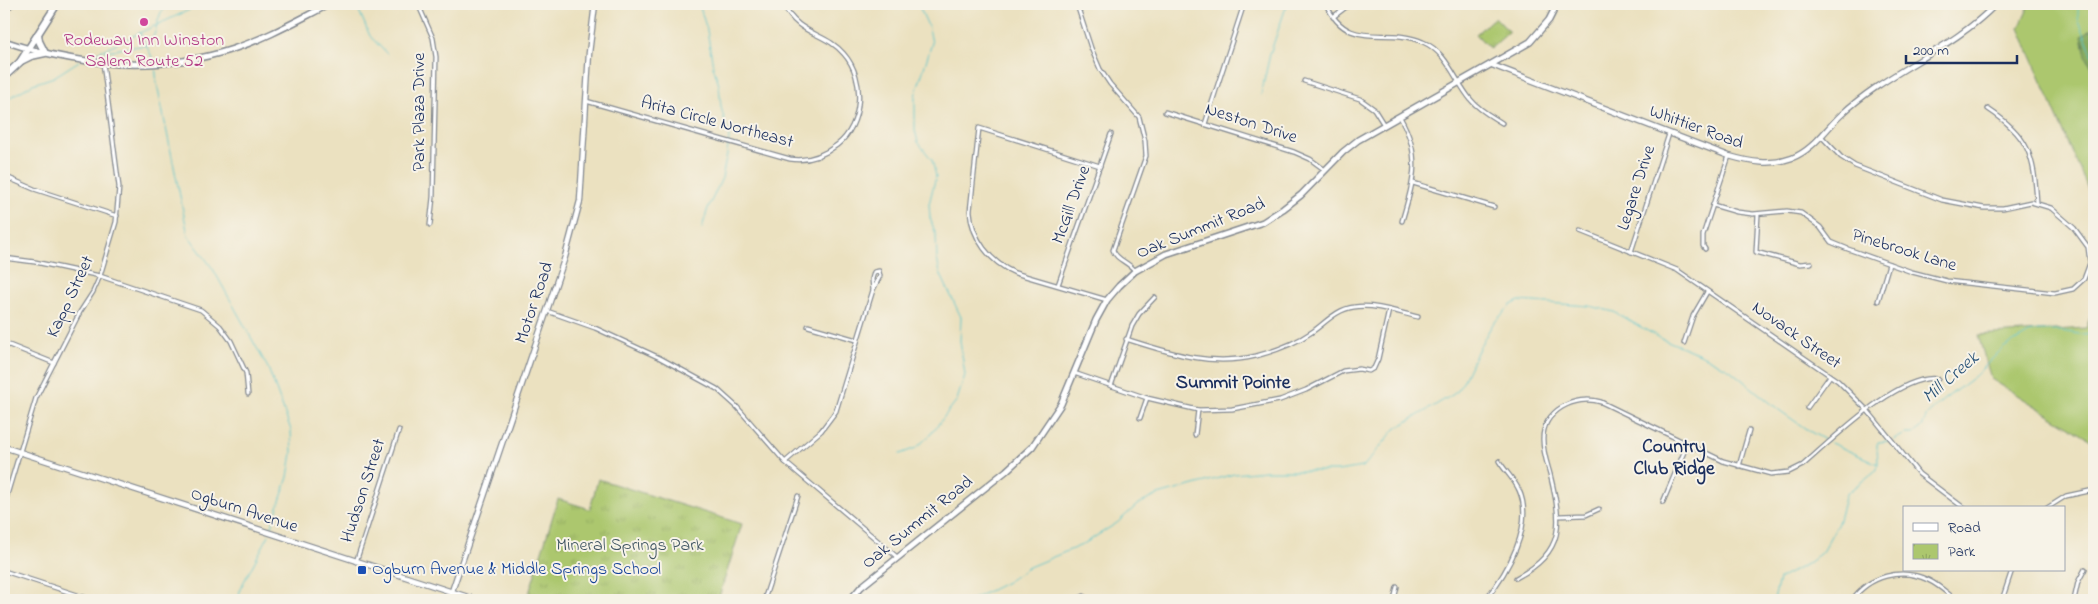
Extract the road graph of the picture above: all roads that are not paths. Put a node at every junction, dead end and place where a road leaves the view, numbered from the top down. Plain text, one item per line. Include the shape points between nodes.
1 (10, 4) edge
2 (57, 4) edge
3 (330, 4) edge
4 (418, 4) edge
5 (595, 4) edge
6 (783, 4) edge
7 (1244, 4) edge
8 (1326, 4) edge
9 (1350, 4) edge
10 (1557, 4) edge
11 (1996, 4) edge
12 (1078, 8) dead end
13 (4, 9) edge
14 (1334, 17) junction
15 (38, 34) junction
16 (4, 41) edge
17 (28, 49) junction
18 (45, 53) junction
19 (20, 62) junction
20 (103, 63) junction
21 (1492, 65) junction
22 (4, 77) edge
23 (1304, 81) dead end
24 (1460, 83) junction
25 (586, 101) junction
26 (1988, 109) dead end
27 (1165, 112) dead end
28 (1400, 117) junction
29 (1502, 123) dead end
30 (1205, 124) junction
31 (1384, 125) junction
32 (1111, 134) dead end
33 (1669, 134) junction
34 (1820, 136) junction
35 (1729, 156) junction
36 (1100, 166) junction
37 (1325, 170) junction
38 (4, 176) edge
39 (1413, 183) junction
40 (2037, 203) junction
41 (1713, 205) junction
42 (1494, 207) dead end
43 (1758, 214) junction
44 (117, 216) junction
45 (1402, 221) dead end
46 (430, 225) dead end
47 (1580, 231) dead end
48 (1705, 249) dead end
49 (1631, 252) junction
50 (4, 258) edge
51 (1811, 263) dead end
52 (1888, 264) junction
53 (1135, 271) junction
54 (100, 276) junction
55 (1058, 285) junction
56 (873, 290) junction
57 (1707, 292) junction
58 (1155, 297) dead end
59 (1107, 300) junction
60 (1878, 301) dead end
61 (1388, 310) junction
62 (547, 311) junction
63 (1418, 316) dead end
64 (808, 326) dead end
65 (1126, 339) junction
66 (857, 340) junction
67 (4, 343) edge
68 (1684, 343) dead end
69 (54, 363) junction
70 (1074, 373) junction
71 (1830, 376) junction
72 (1938, 379) dead end
73 (1111, 386) junction
74 (248, 394) dead end
75 (1147, 398) junction
76 (1807, 408) dead end
77 (1198, 410) junction
78 (1868, 411) junction
79 (1140, 418) dead end
80 (399, 430) dead end
81 (1749, 431) dead end
82 (1195, 435) dead end
83 (1687, 445) junction
84 (4, 447) edge
85 (20, 453) junction
86 (1499, 460) dead end
87 (785, 462) junction
88 (1739, 466) junction
89 (2094, 490) edge
90 (798, 496) dead end
91 (1663, 502) dead end
92 (4, 505) edge
93 (1961, 506) edge
94 (2049, 506) edge
95 (1598, 509) dead end
96 (1559, 516) junction
97 (897, 557) junction
98 (356, 562) junction
99 (2085, 569) dead end
100 (4, 571) edge
101 (2011, 572) edge
102 (1516, 578) dead end
103 (1397, 587) dead end
104 (451, 592) junction
105 (1084, 596) dead end
106 (93, 600) edge
107 (448, 600) edge
108 (477, 600) edge
109 (764, 600) edge
110 (850, 600) edge
111 (1075, 600) edge
112 (1394, 600) edge
113 (1485, 600) edge
114 (1852, 600) edge
115 (1956, 600) edge
116 (2002, 600) edge
117 (2074, 600) edge

1 - 13 highway
2 - 15 highway
3 - 20 main road via 261,38 204,57 147,65
4 - 46 street, Park Plaza Drive via 433,38 436,57
5 - 25 street, Motor Road
6 - 25 street, Arita Circle Northeast via 800,26 844,54 856,76 859,100 853,123 840,142 820,155 790,159
7 - 30 street
8 - 14 street
9 - 14 street
10 - 21 main road, Oak Summit Road via 1536,38
11 - 34 street, Whittier Road via 1949,41 1859,100
12 - 53 street via 1100,70 1137,114 1143,126 1146,156 1113,250
14 - 24 street via 1347,29 1361,35 1402,36 1427,44 1443,58
15 - 17 highway
15 - 18 highway via 38,42
16 - 17 main road
17 - 18 main road
17 - 19 highway
18 - 19 highway
18 - 20 main road
19 - 22 highway
20 - 44 street, Kapp Street via 119,187
21 - 24 main road, Oak Summit Road
21 - 33 street, Whittier Road
23 - 31 street via 1360,99 1374,109
24 - 28 main road, Oak Summit Road
24 - 29 street via 1478,108
25 - 62 street, Motor Road via 579,209
26 - 40 street via 2011,124 2025,143
27 - 30 street, Neston Drive
28 - 31 main road, Oak Summit Road
28 - 39 street via 1414,149
30 - 37 street, Neston Drive via 1294,152
31 - 37 main road, Oak Summit Road via 1351,145
32 - 36 street, McGill Drive
33 - 35 street, Whittier Road
33 - 49 street, Legare Drive
34 - 35 street, Whittier Road via 1806,150 1782,161 1758,163
34 - 40 street via 1855,166 1942,200 1992,208
35 - 41 street
36 - 55 street, McGill Drive
36 - 55 street via 979,128 970,211 978,240 1002,266
37 - 53 main road, Oak Summit Road via 1301,195 1263,222 1166,254
38 - 44 street
39 - 42 street
39 - 45 street
40 - 52 street, Pinebrook Lane via 2057,212 2082,237 2090,252 2084,279 2066,292 2048,293 1947,281
41 - 43 street, Pinebrook Lane
41 - 48 street via 1703,235 1702,246
43 - 51 street via 1756,252 1800,264
43 - 52 street, Pinebrook Lane via 1787,211 1801,214 1820,227 1831,242
44 - 54 street, Kapp Street
47 - 49 street, Novack Street
49 - 57 street, Novack Street via 1676,270
50 - 54 street
52 - 60 street
53 - 59 main road, Oak Summit Road
54 - 69 street, Kapp Street
54 - 74 street via 187,304 207,314 225,332 240,359 247,375
55 - 59 street
56 - 56 street via 880,276 879,271 873,274
56 - 66 street
57 - 68 street via 1693,316
57 - 71 street, Novack Street
58 - 65 street via 1139,314
59 - 70 main road, Oak Summit Road
61 - 63 street
61 - 65 street via 1352,307 1297,340 1242,359 1194,359
61 - 77 street via 1378,359 1369,371 1342,371 1280,400 1232,409
62 - 87 street via 596,328 711,385 737,407
62 - 104 street, Motor Road
64 - 66 street
65 - 73 street
66 - 87 street via 842,396 829,422
67 - 69 street
69 - 85 street, Kapp Street via 36,398
70 - 73 street
70 - 97 main road, Oak Summit Road via 1061,404 1032,447
71 - 76 street
71 - 78 street, Novack Street
72 - 78 street via 1920,380 1896,390
73 - 75 street
75 - 77 street
75 - 79 street
77 - 82 street
78 - 88 street via 1795,470 1771,474
78 - 93 street, Novack Street via 1919,474
80 - 98 street, Hudson Street
81 - 88 street
83 - 88 street
83 - 91 street
83 - 96 street via 1592,399 1564,405 1551,417 1543,440
84 - 85 street, Ogburn Avenue
85 - 92 street, Kapp Street
85 - 98 street, Ogburn Avenue
86 - 113 street via 1520,491 1525,515 1502,578
87 - 97 street
89 - 94 street via 2066,496
90 - 109 street
95 - 96 street via 1586,515
96 - 102 street via 1552,548 1539,563
97 - 110 main road, Oak Summit Road via 860,587
98 - 104 street, Ogburn Avenue
99 - 117 street
100 - 106 street
101 - 116 street
103 - 112 street
104 - 107 street, Motor Road
104 - 108 street, Ogburn Avenue
105 - 111 street
114 - 115 street via 1871,582 1900,574 1928,580

